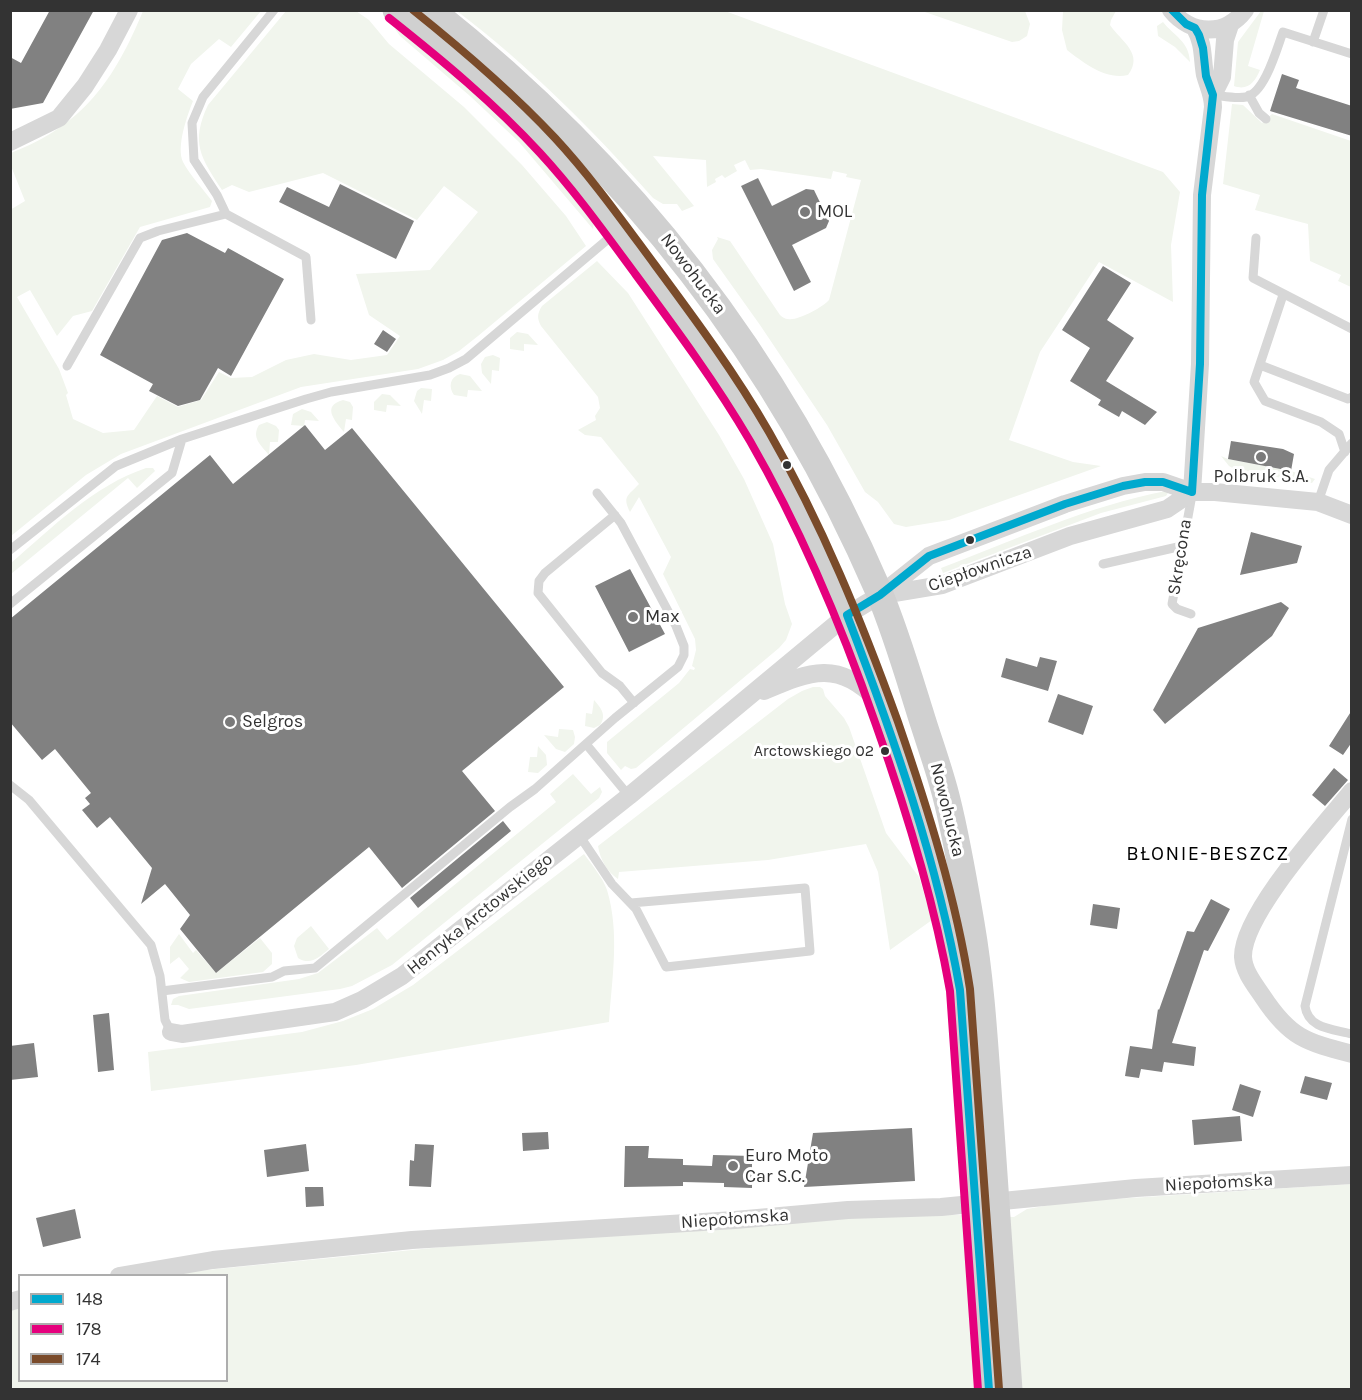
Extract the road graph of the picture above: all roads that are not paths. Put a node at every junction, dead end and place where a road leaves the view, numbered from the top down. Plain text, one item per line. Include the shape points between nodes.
1 (129, 10) edge
2 (274, 10) edge
3 (396, 10) edge
4 (431, 10) edge
5 (1171, 10) edge
6 (1245, 10) edge
7 (1324, 10) edge
8 (1230, 24) junction
9 (1195, 28) junction
10 (1313, 42) junction
11 (1352, 54) edge
12 (1250, 95) junction
13 (1213, 101) junction
14 (1266, 119) dead end
15 (10, 142) edge
16 (226, 214) junction
17 (617, 232) junction
18 (1256, 238) dead end
19 (1283, 295) junction
20 (310, 320) dead end
21 (1352, 329) edge
22 (1260, 365) junction
23 (67, 366) dead end
24 (1352, 397) edge
25 (182, 439) junction
26 (1352, 442) edge
27 (1345, 452) junction
28 (1192, 492) junction
29 (597, 493) dead end
30 (1318, 502) junction
31 (615, 514) junction
32 (1352, 515) edge
33 (1182, 546) junction
34 (10, 550) edge
35 (1103, 564) dead end
36 (880, 596) junction
37 (10, 604) edge
38 (1191, 614) dead end
39 (847, 615) junction
40 (745, 699) junction
41 (634, 703) junction
42 (880, 704) junction
43 (586, 744) junction
44 (10, 785) edge
45 (1352, 791) edge
46 (629, 796) junction
47 (1352, 819) edge
48 (579, 835) junction
49 (953, 889) junction
50 (631, 903) junction
51 (162, 991) junction
52 (171, 1032) joint
53 (1352, 1034) edge
54 (1352, 1054) edge
55 (1352, 1175) edge
56 (984, 1177) junction
57 (125, 1274) edge
58 (989, 1389) edge
59 (1009, 1389) edge

1 - 15 street via 85,86 59,118
2 - 16 lane via 203,97 192,123 194,160
3 - 17 main road, Nowohucka via 518,115 573,175
4 - 36 main road, Nowohucka via 489,57 576,139 640,208 704,287 790,417 844,516
5 - 9 street
6 - 8 street
7 - 10 lane
8 - 9 street via 1219,29
8 - 13 street, Skręcona via 1222,77
9 - 13 street, Skręcona via 1202,42
10 - 11 lane
10 - 12 lane via 1283,32 1265,80
12 - 13 lane
12 - 14 lane
13 - 28 street, Skręcona via 1203,179 1200,364
16 - 20 lane via 306,257
16 - 23 lane via 140,238
17 - 25 lane via 449,368 430,375 331,392
17 - 39 main road, Nowohucka via 736,398 805,522
18 - 19 lane via 1253,278
19 - 21 lane
19 - 22 lane
22 - 24 lane via 1348,399
22 - 27 lane via 1254,382 1265,401 1321,422 1338,434
25 - 34 lane via 116,466
25 - 37 lane via 172,473
26 - 27 lane
27 - 30 lane via 1329,470
28 - 30 street, Ciepłownicza
28 - 33 lane, Skręcona
28 - 36 street, Ciepłownicza via 1167,509 1070,536 942,585
28 - 36 street, Ciepłownicza via 1163,482 1144,482 1065,504 929,556
29 - 31 lane
30 - 32 street, Ciepłownicza
31 - 41 lane via 684,646 678,667
31 - 41 lane via 545,573 538,593 602,673
33 - 35 lane
33 - 38 lane, Skręcona via 1172,604
36 - 39 street
36 - 49 main road, Nowohucka via 947,799
39 - 40 street, Henryka Arctowskiego
39 - 42 main road, Nowohucka
40 - 42 street, Henryka Arctowskiego via 795,678 830,672 849,678
40 - 46 street, Henryka Arctowskiego
41 - 43 lane
42 - 49 main road, Nowohucka
43 - 46 lane
43 - 51 lane via 315,968
44 - 51 lane via 29,800 151,945
45 - 54 street via 1262,906 1243,956 1249,976 1286,1027 1312,1044
46 - 48 street, Henryka Arctowskiego
47 - 53 lane via 1305,1006 1314,1024
48 - 50 lane via 612,884
48 - 52 street, Henryka Arctowskiego via 402,976 362,1000 335,1012 300,1018 182,1034
49 - 56 main road, Nowohucka via 962,932 960,990
50 - 50 lane via 666,967 810,951 806,888
51 - 52 lane via 165,1020
55 - 57 street, Niepołomska via 1136,1188 952,1206 412,1240 213,1260
56 - 58 main road, Nowohucka
56 - 59 main road, Nowohucka

